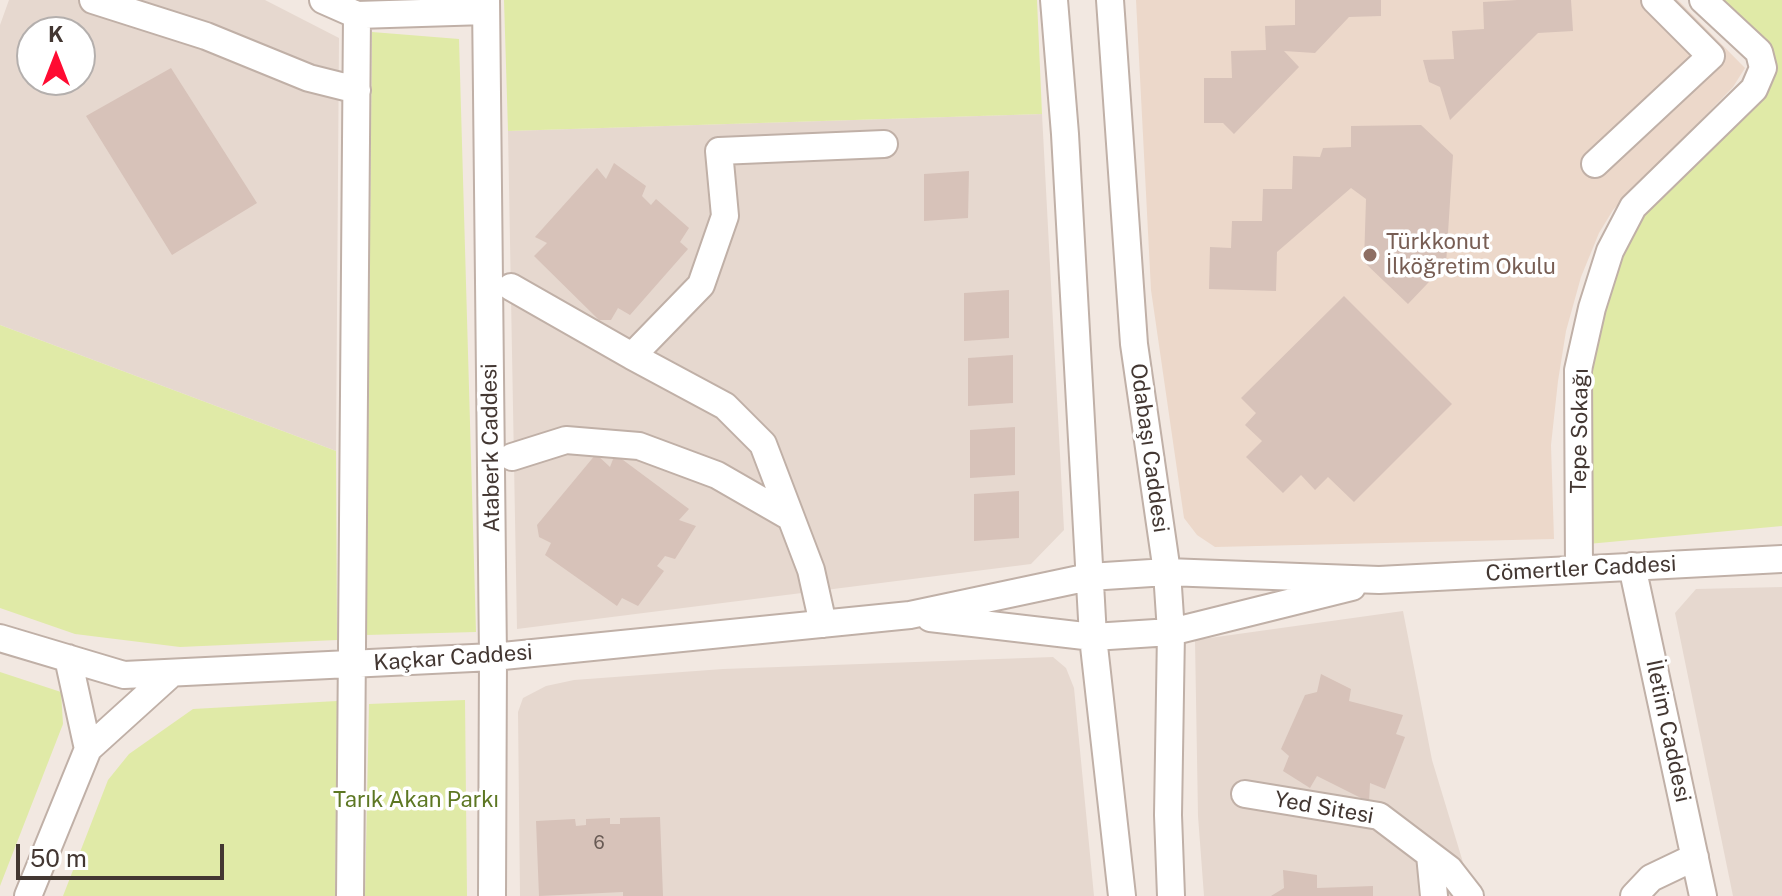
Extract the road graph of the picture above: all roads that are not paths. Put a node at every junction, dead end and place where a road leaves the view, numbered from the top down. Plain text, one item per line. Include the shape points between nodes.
1 (93, 0) edge
2 (323, 0) edge
3 (1054, 0) edge
4 (1110, 0) edge
5 (1655, 0) edge
6 (1703, 0) edge
7 (486, 6) edge
8 (357, 15) junction
9 (357, 90) junction
10 (884, 144) dead end
11 (1595, 164) dead end
12 (511, 287) dead end
13 (632, 356) junction
14 (512, 457) dead end
15 (790, 517) junction
16 (1782, 559) edge
17 (1632, 566) junction
18 (1579, 569) junction
19 (1167, 572) junction
20 (1089, 577) junction
21 (1379, 580) junction
22 (910, 615) junction
23 (823, 624) junction
24 (1171, 632) junction
25 (1093, 637) junction
26 (0, 638) edge
27 (493, 657) junction
28 (68, 658) junction
29 (354, 664) junction
30 (172, 673) junction
31 (88, 749) junction
32 (1245, 794) dead end
33 (1430, 855) junction
34 (1695, 857) junction
35 (28, 896) edge
36 (350, 896) edge
37 (492, 896) edge
38 (1122, 896) edge
39 (1171, 896) edge
40 (1434, 896) edge
41 (1470, 896) edge
42 (1634, 896) edge
43 (1703, 896) edge

1 - 9 street via 206,36 309,78
2 - 8 street
3 - 20 street
4 - 19 street, Odabaşı Caddesi via 1134,344
5 - 11 street via 1711,56
6 - 18 street, Tepe Sokağı via 1759,52 1763,68 1754,89 1633,207 1610,251 1578,370
7 - 8 street
7 - 27 street, Ataberk Caddesi
8 - 9 street
9 - 29 street
10 - 13 street via 719,151 725,216 701,285
12 - 13 street
13 - 15 street via 725,406 763,444
14 - 15 street via 566,440 639,446 717,475
15 - 23 street via 811,570
16 - 17 street, Cömertler Caddesi
17 - 18 street, Cömertler Caddesi
17 - 34 street, İletim Caddesi
18 - 21 street, Cömertler Caddesi
19 - 20 street, Cömertler Caddesi
19 - 21 street, Cömertler Caddesi
19 - 24 street, Odabaşı Caddesi
20 - 22 street, Kaçkar Caddesi
20 - 25 street
21 - 24 street, Cömertler Caddesi
22 - 23 street, Kaçkar Caddesi
22 - 25 street, Kaçkar Caddesi
23 - 27 street, Kaçkar Caddesi
24 - 25 street, Cömertler Caddesi
24 - 39 street, Odabaşı Caddesi
25 - 38 street
26 - 28 street, Kaçkar Caddesi
27 - 29 street, Kaçkar Caddesi
27 - 37 street, Ataberk Caddesi
28 - 30 street, Kaçkar Caddesi via 124,675
28 - 31 street
29 - 30 street, Kaçkar Caddesi
29 - 36 street
30 - 31 street
31 - 35 street
32 - 33 street, Yed Sitesi via 1379,816
33 - 40 street
33 - 41 street, Yed Sitesi
34 - 42 street via 1651,878
34 - 43 street, İletim Caddesi

